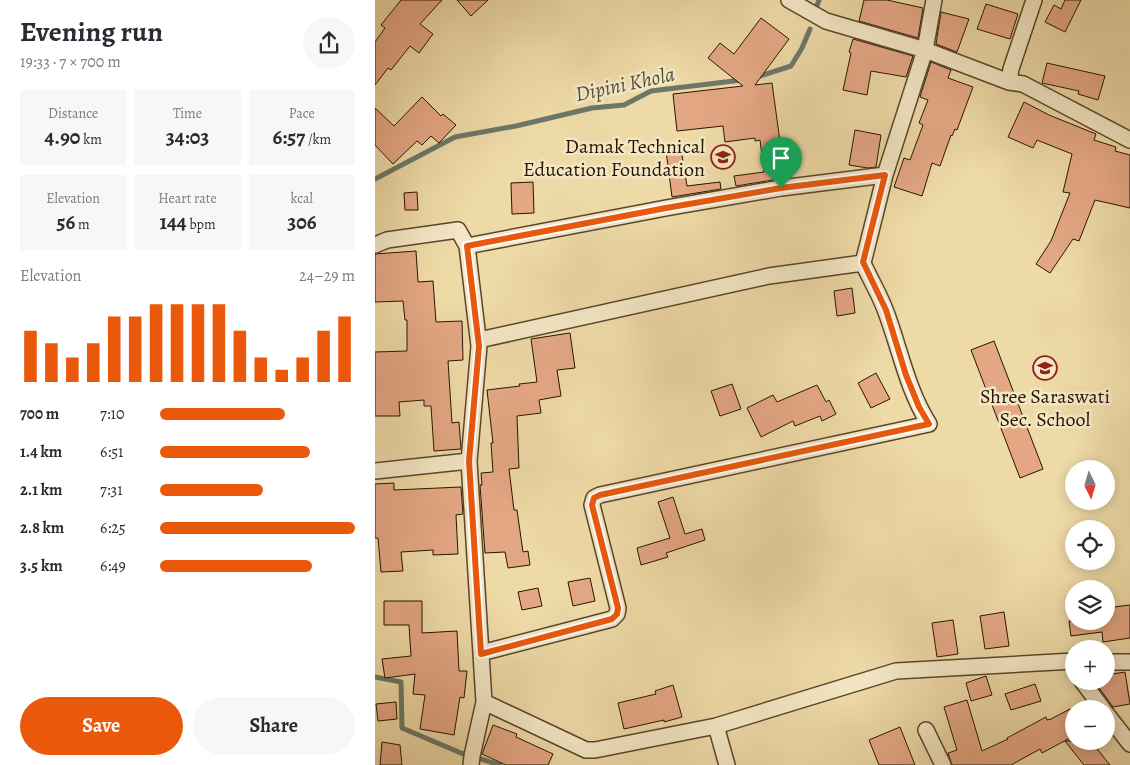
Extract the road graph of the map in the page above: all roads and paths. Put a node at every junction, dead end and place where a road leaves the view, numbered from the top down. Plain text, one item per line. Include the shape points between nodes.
1 (789, 0) edge
2 (934, 0) edge
3 (1034, 0) edge
4 (925, 50) junction
5 (1009, 82) junction
6 (1130, 140) edge
7 (885, 175) junction
8 (375, 245) edge
9 (467, 246) junction
10 (863, 262) junction
11 (479, 340) junction
12 (469, 461) junction
13 (375, 471) edge
14 (481, 654) junction
15 (1115, 662) edge
16 (1130, 662) edge
17 (1065, 664) edge
18 (484, 702) junction
19 (1115, 725) edge
20 (716, 726) junction
21 (926, 730) dead end
22 (1130, 744) edge
23 (471, 765) edge
24 (727, 765) edge
25 (943, 765) edge

1 - 4 street via 825,21
2 - 4 street
3 - 5 street
4 - 5 street
4 - 7 street
5 - 6 street via 1023,84
7 - 9 street via 752,193
7 - 10 street
8 - 9 street via 387,240 458,230
9 - 11 street
10 - 11 street via 769,276
10 - 14 street via 886,310 906,375 929,424 594,498 592,505 615,590 617,614 612,619
11 - 12 street
12 - 13 street
12 - 14 street
14 - 18 street
15 - 16 street
17 - 20 street via 896,671
18 - 20 street via 586,750
18 - 23 street
19 - 22 street
20 - 24 street
21 - 25 street

